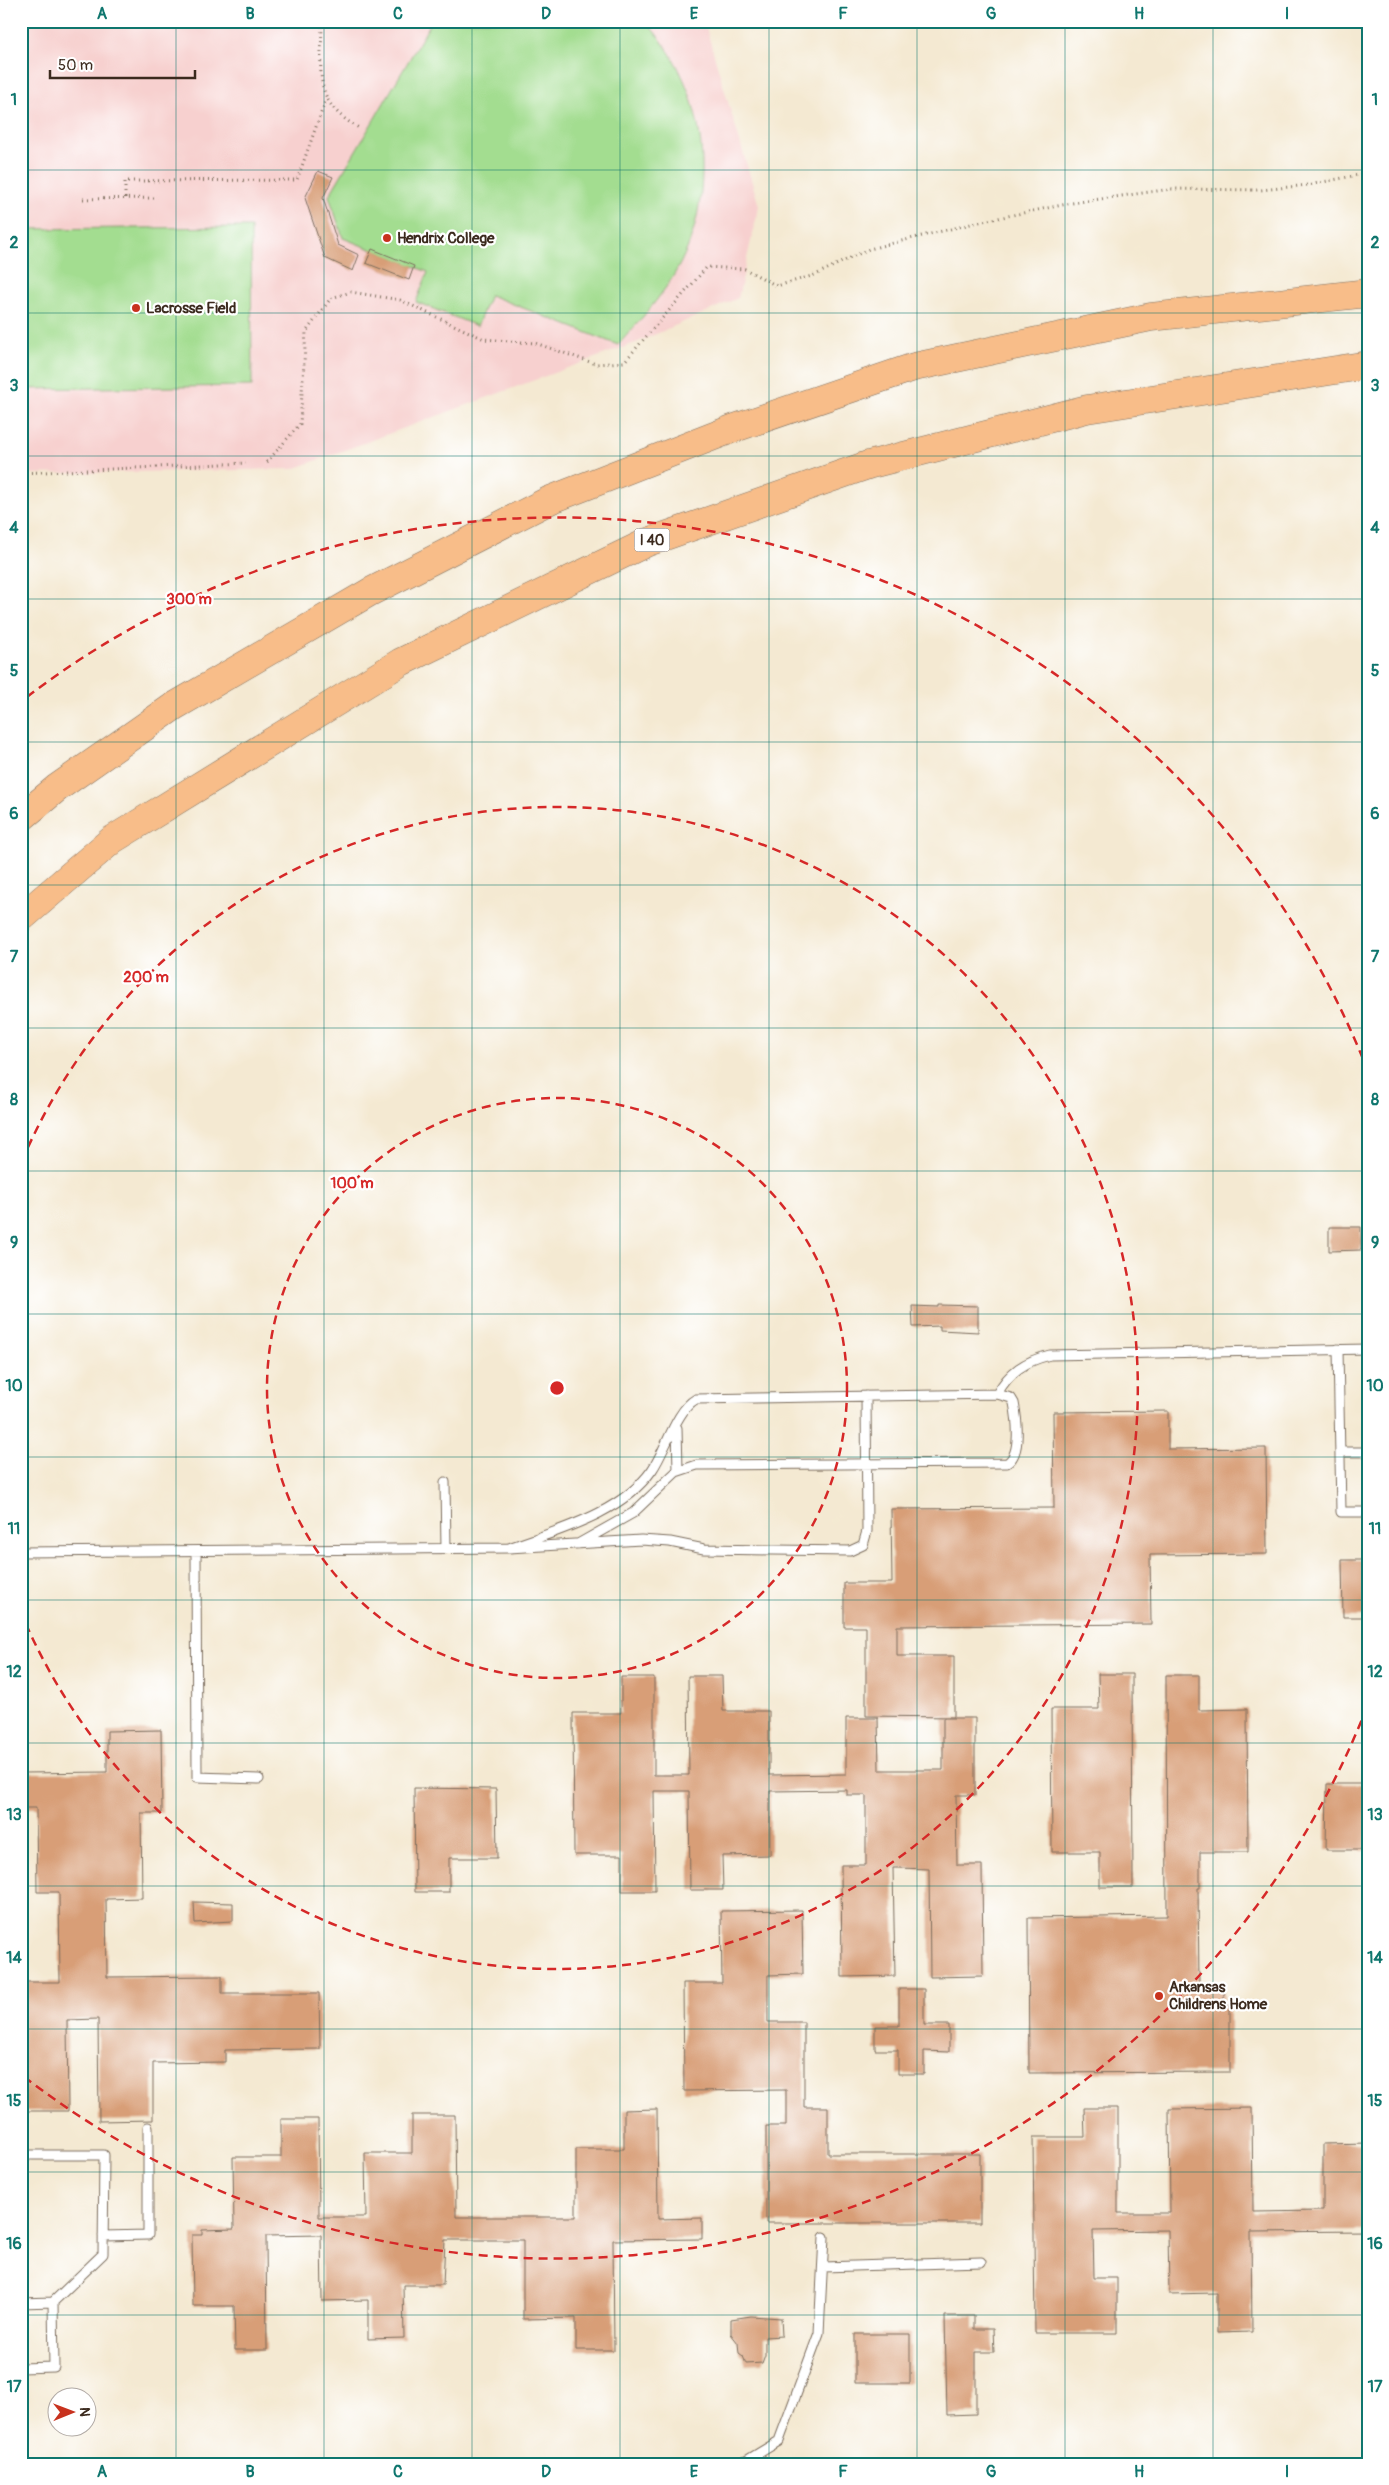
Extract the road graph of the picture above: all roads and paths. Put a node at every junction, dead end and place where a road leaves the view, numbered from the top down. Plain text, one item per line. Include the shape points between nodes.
1 (322, 21) edge
2 (326, 99) junction
3 (359, 128) dead end
4 (1368, 173) edge
5 (125, 198) junction
6 (158, 198) dead end
7 (78, 199) dead end
8 (1368, 293) edge
9 (1368, 365) edge
10 (267, 462) dead end
11 (246, 463) dead end
12 (21, 473) edge
13 (21, 818) edge
14 (21, 918) edge
15 (1338, 1349) junction
16 (1368, 1349) edge
17 (997, 1394) junction
18 (866, 1396) junction
19 (677, 1423) junction
20 (1340, 1452) junction
21 (1368, 1452) edge
22 (867, 1465) junction
23 (678, 1471) junction
24 (445, 1482) dead end
25 (1368, 1512) edge
26 (578, 1544) junction
27 (509, 1548) junction
28 (446, 1549) junction
29 (196, 1551) junction
30 (21, 1552) edge
31 (259, 1779) dead end
32 (148, 2127) dead end
33 (21, 2155) edge
34 (103, 2236) junction
35 (824, 2237) dead end
36 (981, 2262) dead end
37 (823, 2267) junction
38 (54, 2302) junction
39 (21, 2303) edge
40 (21, 2368) edge
41 (741, 2464) edge

1 - 2 path via 322,76
2 - 3 path via 342,118
2 - 5 path via 296,180 125,181
4 - 10 path via 1270,189 1171,189 1072,203 869,249 815,275 777,286 744,269 707,267 624,362 596,364 535,343 484,339 400,300 351,292 331,298 306,332 300,424
5 - 6 path
5 - 7 path
8 - 13 highway via 1151,317 914,367 723,432 550,500 370,592 173,707 57,788
9 - 14 highway, I 40 via 1087,409 868,465 648,542 401,662 112,840
11 - 12 path
15 - 16 lane
15 - 17 lane via 1050,1355 1035,1359 1006,1377
15 - 20 lane
17 - 18 lane
17 - 22 lane via 1011,1398 1014,1403 1016,1449 1010,1462
18 - 19 lane via 705,1397 688,1403
18 - 22 lane
19 - 23 lane
19 - 27 lane via 651,1471 623,1499 564,1528
20 - 21 lane
20 - 25 lane via 1341,1512
22 - 23 lane via 697,1465
22 - 26 lane via 867,1530 857,1550 704,1548 641,1540
23 - 26 lane via 633,1513
24 - 28 lane
26 - 27 lane
27 - 28 lane
28 - 29 lane
29 - 30 lane
29 - 31 lane via 197,1777
32 - 34 lane via 148,2235
33 - 34 lane via 104,2155
34 - 38 lane via 103,2254
35 - 37 lane
36 - 37 lane
37 - 41 lane via 818,2333 779,2441
38 - 39 lane
38 - 40 lane via 54,2367

